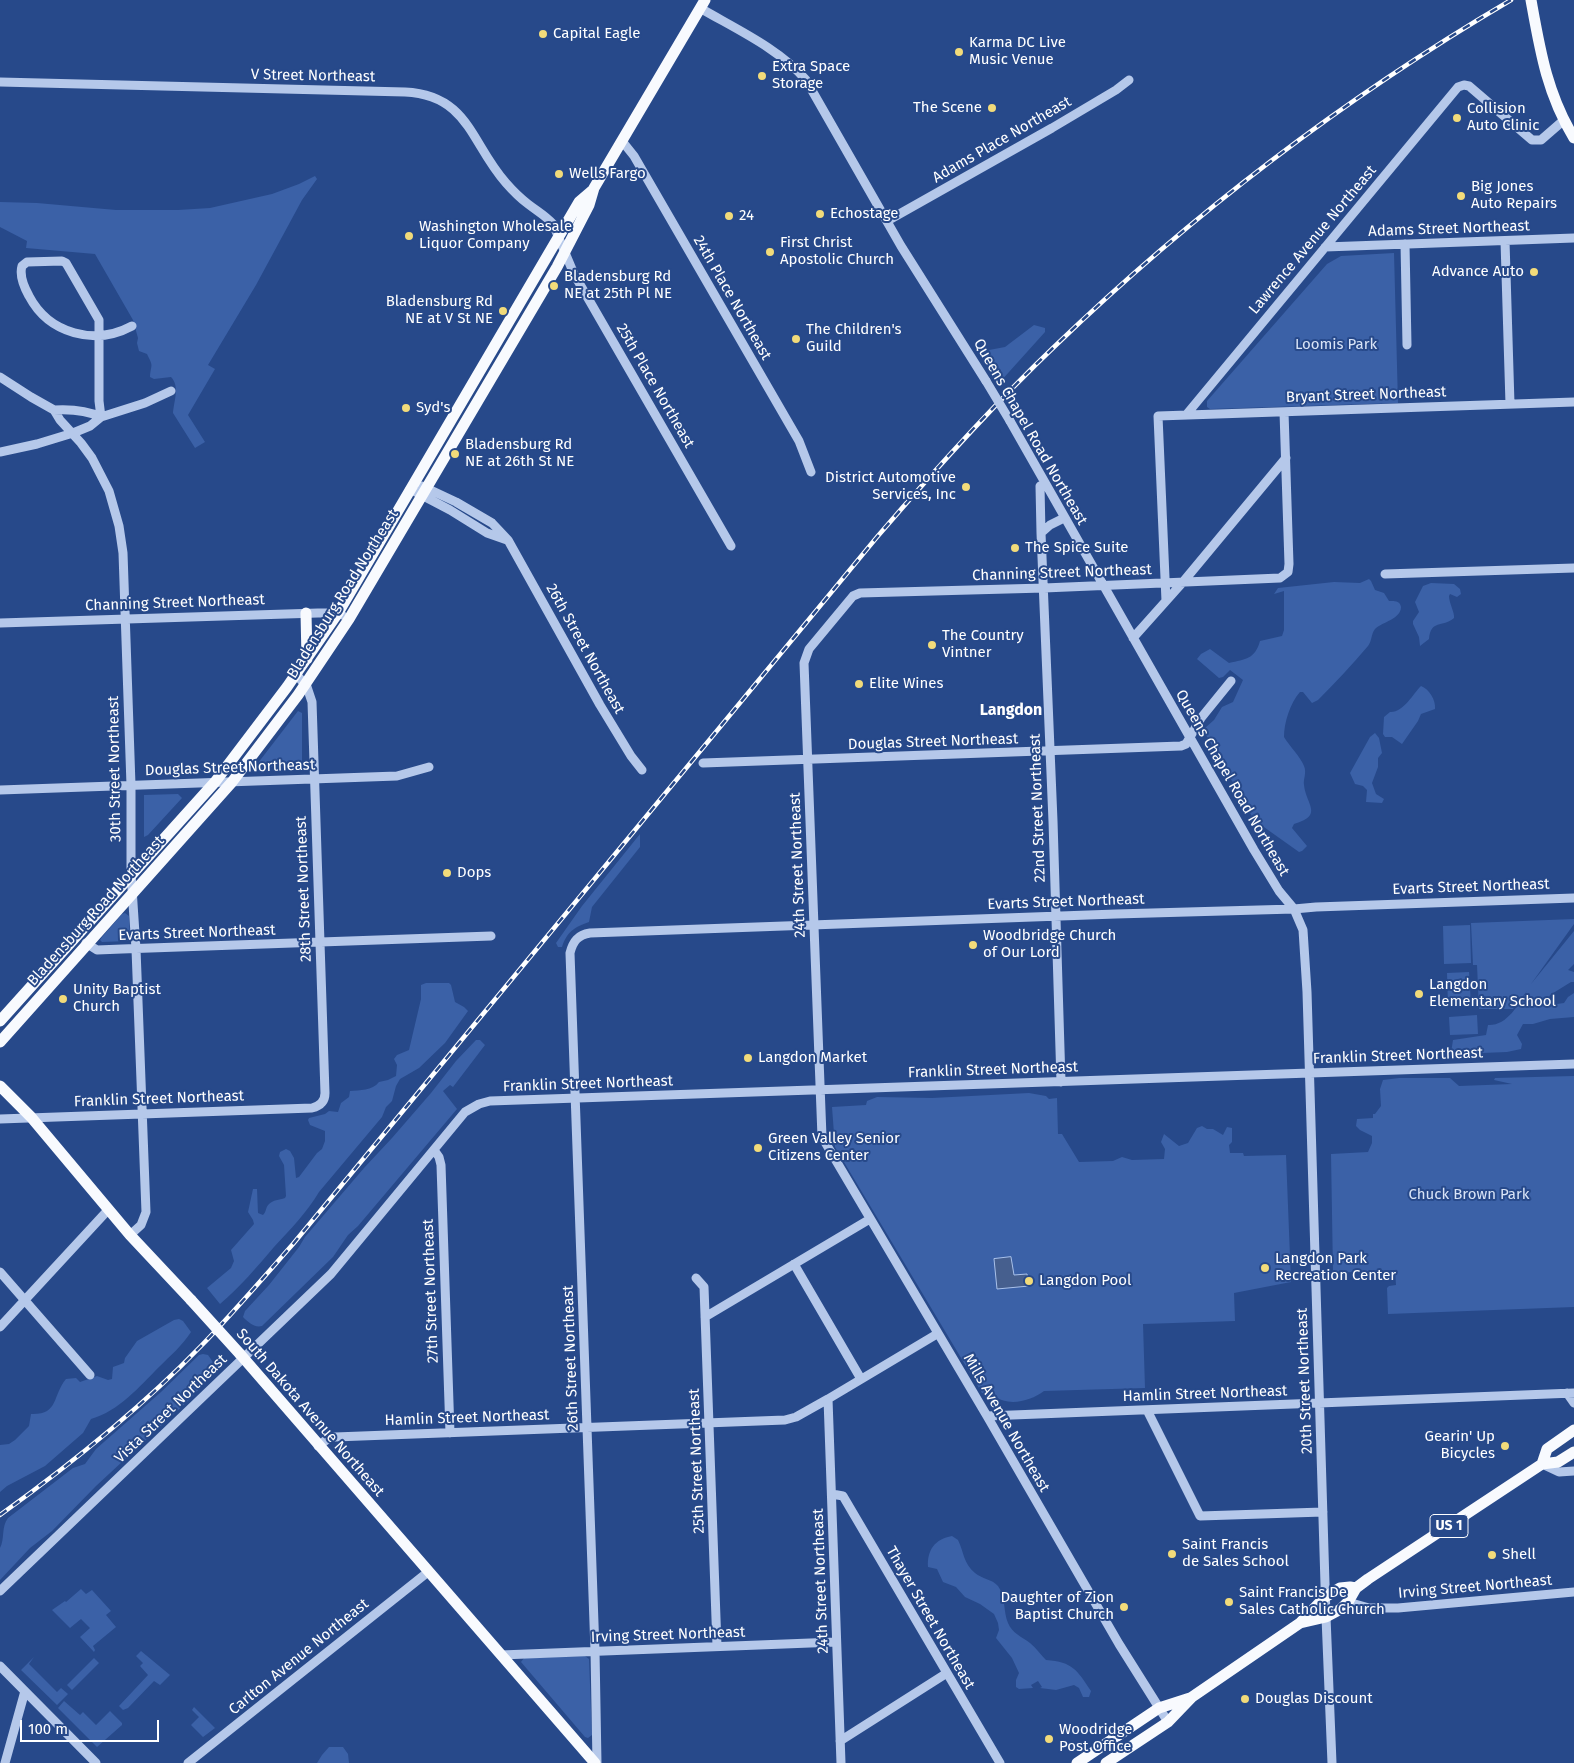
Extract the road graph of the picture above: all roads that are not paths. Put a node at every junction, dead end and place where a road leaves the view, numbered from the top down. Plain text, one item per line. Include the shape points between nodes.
1 (1531, 0) edge
2 (702, 4) edge
3 (1129, 80) dead end
4 (0, 82) edge
5 (1564, 120) junction
6 (1574, 138) edge
7 (622, 141) junction
8 (594, 188) junction
9 (887, 221) junction
10 (558, 238) junction
11 (1574, 238) edge
12 (1505, 241) junction
13 (1405, 244) junction
14 (1325, 247) junction
15 (564, 252) junction
16 (132, 326) dead end
17 (98, 336) junction
18 (1407, 345) dead end
19 (478, 374) junction
20 (0, 377) edge
21 (489, 381) junction
22 (171, 391) dead end
23 (1574, 402) edge
24 (1510, 404) junction
25 (54, 410) junction
26 (1284, 412) junction
27 (1186, 416) junction
28 (101, 417) junction
29 (73, 433) junction
30 (0, 452) edge
31 (1286, 458) junction
32 (811, 472) dead end
33 (412, 485) junction
34 (1040, 486) dead end
35 (424, 492) junction
36 (1064, 518) junction
37 (1041, 532) junction
38 (732, 546) dead end
39 (1574, 568) edge
40 (1385, 574) dead end
41 (1183, 582) junction
42 (1165, 583) junction
43 (1103, 585) junction
44 (1044, 588) junction
45 (1166, 601) junction
46 (845, 605) joint
47 (306, 613) junction
48 (338, 613) junction
49 (124, 618) junction
50 (349, 618) junction
51 (0, 623) edge
52 (1133, 638) junction
53 (307, 659) junction
54 (296, 674) junction
55 (1232, 681) dead end
56 (305, 684) junction
57 (1190, 738) junction
58 (1050, 751) junction
59 (808, 760) junction
60 (703, 764) dead end
61 (429, 767) dead end
62 (642, 770) dead end
63 (314, 779) junction
64 (214, 782) junction
65 (232, 782) junction
66 (131, 785) junction
67 (0, 790) edge
68 (131, 873) junction
69 (132, 892) junction
70 (1574, 898) edge
71 (1294, 909) junction
72 (1056, 916) junction
73 (814, 925) junction
74 (491, 936) dead end
75 (320, 942) junction
76 (86, 943) junction
77 (136, 949) junction
78 (570, 953) joint
79 (0, 1021) edge
80 (0, 1042) edge
81 (1574, 1064) edge
82 (1308, 1073) junction
83 (1061, 1082) junction
84 (0, 1086) edge
85 (820, 1090) junction
86 (575, 1099) junction
87 (319, 1105) joint
88 (142, 1114) junction
89 (0, 1118) edge
90 (31, 1118) junction
91 (822, 1137) joint
92 (434, 1150) junction
93 (108, 1210) junction
94 (870, 1219) junction
95 (130, 1235) junction
96 (794, 1264) junction
97 (0, 1272) edge
98 (696, 1278) dead end
99 (24, 1300) junction
100 (705, 1317) junction
101 (0, 1326) edge
102 (937, 1334) junction
103 (242, 1356) junction
104 (90, 1375) dead end
105 (861, 1379) junction
106 (1570, 1393) edge
107 (828, 1399) junction
108 (1574, 1403) edge
109 (1320, 1404) junction
110 (1147, 1410) junction
111 (987, 1416) junction
112 (709, 1424) junction
113 (587, 1428) junction
114 (1574, 1430) edge
115 (450, 1433) junction
116 (318, 1446) junction
117 (1574, 1452) edge
118 (1542, 1464) junction
119 (1574, 1472) edge
120 (832, 1494) junction
121 (1323, 1512) junction
122 (428, 1572) junction
123 (1356, 1588) junction
124 (0, 1590) edge
125 (1574, 1592) edge
126 (1325, 1597) junction
127 (1348, 1602) junction
128 (1326, 1617) junction
129 (1300, 1624) junction
130 (836, 1642) junction
131 (717, 1646) junction
132 (596, 1652) junction
133 (501, 1655) junction
134 (0, 1666) edge
135 (947, 1673) junction
136 (25, 1691) junction
137 (1192, 1697) junction
138 (1159, 1708) junction
139 (1168, 1722) junction
140 (840, 1741) junction
141 (4, 1763) edge
142 (96, 1763) edge
143 (188, 1763) edge
144 (596, 1763) edge
145 (841, 1763) edge
146 (1000, 1763) edge
147 (1077, 1763) edge
148 (1106, 1763) edge
149 (1332, 1763) edge

1 - 5 main road via 1549,87
2 - 7 main road, Bladensburg Road Northeast
2 - 9 street, Queens Chapel Road Northeast via 796,69 808,84
3 - 9 street, Adams Place Northeast via 1052,128
4 - 10 street, V Street Northeast via 426,94 440,99 456,112 499,175 524,201 548,218
5 - 6 main road
5 - 14 street, Lawrence Avenue Northeast via 1541,140 1532,140 1472,88 1464,85 1456,89
7 - 8 main road, Bladensburg Road Northeast
7 - 32 street, 24th Place Northeast via 634,156 799,440
8 - 10 main road, Bladensburg Road Northeast via 579,202
8 - 15 main road, Bladensburg Road Northeast via 589,205
9 - 36 street, Queens Chapel Road Northeast, bridge via 1010,420
10 - 15 street, 25th Place Northeast
10 - 19 main road, Bladensburg Road Northeast
11 - 12 street, Adams Street Northeast
12 - 13 street, Adams Street Northeast
12 - 24 street
13 - 14 street, Adams Street Northeast
13 - 18 street
14 - 27 street, Lawrence Avenue Northeast
15 - 21 main road, Bladensburg Road Northeast
15 - 38 street, 25th Place Northeast
16 - 17 street
17 - 17 street via 69,332 45,317 26,290 21,269 24,264 66,263 99,320
17 - 28 street
19 - 21 main road
19 - 33 main road, Bladensburg Road Northeast
20 - 25 street, 30th Street Northeast
21 - 35 main road, Bladensburg Road Northeast
22 - 28 street
23 - 24 street, Bryant Street Northeast
24 - 26 street, Bryant Street Northeast
25 - 28 street via 83,411
25 - 29 street, 30th Street Northeast
26 - 27 street, Bryant Street Northeast
26 - 31 street
27 - 42 street, Bryant Street Northeast via 1158,416
28 - 29 street
29 - 30 street
29 - 49 street, 30th Street Northeast via 99,470 115,510 122,547
31 - 41 street
31 - 41 street, Channing Street Northeast via 1289,564 1285,576
33 - 35 street, 26th Street Northeast
33 - 48 main road, Bladensburg Road Northeast
34 - 37 street, 22nd Street Northeast
35 - 50 main road, Bladensburg Road Northeast
35 - 62 street, 26th Street Northeast via 487,533 508,540 600,705
36 - 37 street
36 - 43 street, Queens Chapel Road Northeast
37 - 44 street, 22nd Street Northeast
39 - 40 street
41 - 42 street, Channing Street Northeast
41 - 45 street
42 - 43 street, Channing Street Northeast
42 - 45 street
43 - 44 street, Channing Street Northeast
43 - 52 street, Queens Chapel Road Northeast
44 - 46 street, Channing Street Northeast via 860,593
44 - 58 street, 22nd Street Northeast
45 - 52 street
46 - 59 street, 24th Street Northeast via 805,658
47 - 48 street, Channing Street Northeast
47 - 49 street, Channing Street Northeast
47 - 53 main road
48 - 50 street, Channing Street Northeast
48 - 53 main road, Bladensburg Road Northeast
49 - 51 street, Channing Street Northeast
49 - 66 street, 30th Street Northeast
50 - 56 main road, Bladensburg Road Northeast
52 - 57 street, Queens Chapel Road Northeast
53 - 54 main road, Bladensburg Road Northeast
54 - 56 street, 28th Street Northeast
54 - 64 main road, Bladensburg Road Northeast
55 - 57 street via 1201,718
56 - 63 street, 28th Street Northeast via 312,702
56 - 65 main road, Bladensburg Road Northeast
57 - 58 street, Douglas Street Northeast via 1181,746
57 - 71 street, Queens Chapel Road Northeast via 1254,850
58 - 59 street, Douglas Street Northeast
58 - 72 street, 22nd Street Northeast
59 - 60 street, Douglas Street Northeast
59 - 73 street, 24th Street Northeast
61 - 63 street, Douglas Street Northeast via 397,776
63 - 65 street, Douglas Street Northeast
63 - 75 street, 28th Street Northeast
64 - 65 street, Douglas Street Northeast
64 - 66 street, Douglas Street Northeast
64 - 68 main road, Bladensburg Road Northeast
65 - 69 main road, Bladensburg Road Northeast
66 - 67 street, Douglas Street Northeast
66 - 68 street, 30th Street Northeast
68 - 69 street, 30th Street Northeast
68 - 79 main road, Bladensburg Road Northeast
69 - 76 main road, Bladensburg Road Northeast
69 - 77 street, 30th Street Northeast
70 - 71 street, Evarts Street Northeast
71 - 72 street, Evarts Street Northeast
71 - 82 street, 20th Street Northeast via 1303,930
72 - 73 street, Evarts Street Northeast
72 - 83 street, 22nd Street Northeast
73 - 78 street, Evarts Street Northeast via 590,933 578,937
73 - 85 street, 24th Street Northeast
74 - 75 street, Evarts Street Northeast
75 - 77 street, Evarts Street Northeast
75 - 87 street, 28th Street Northeast via 325,1092
76 - 77 street, Evarts Street Northeast via 97,950
76 - 80 main road, Bladensburg Road Northeast
77 - 88 street, 30th Street Northeast
78 - 86 street, 26th Street Northeast
81 - 82 street, Franklin Street Northeast
82 - 83 street, Franklin Street Northeast
82 - 109 street, 20th Street Northeast
83 - 85 street, Franklin Street Northeast
84 - 90 main road, South Dakota Avenue Northeast
85 - 86 street, Franklin Street Northeast
85 - 91 street, 24th Street Northeast
86 - 92 street, Franklin Street Northeast via 478,1104 465,1112
86 - 113 street, 26th Street Northeast
87 - 88 street, Franklin Street Northeast via 312,1108
88 - 90 street, Franklin Street Northeast
88 - 95 street, 30th Street Northeast via 146,1212 141,1225
89 - 90 street, Franklin Street Northeast
90 - 93 main road, South Dakota Avenue Northeast
91 - 94 street, Mills Avenue Northeast
92 - 103 street, Vista Street Northeast via 338,1267
92 - 115 street, 27th Street Northeast via 440,1161 442,1177
93 - 95 main road, South Dakota Avenue Northeast
93 - 99 street
94 - 96 street
94 - 102 street, Mills Avenue Northeast
95 - 103 main road, South Dakota Avenue Northeast, bridge
96 - 100 street
96 - 105 street
97 - 99 street
98 - 100 street, 25th Street Northeast via 704,1287
99 - 101 street
99 - 104 street
100 - 112 street, 25th Street Northeast
102 - 105 street, Hamlin Street Northeast
102 - 111 street, Mills Avenue Northeast
103 - 116 main road, South Dakota Avenue Northeast
103 - 124 street, Vista Street Northeast
105 - 107 street, Hamlin Street Northeast
106 - 108 street
106 - 109 street, Hamlin Street Northeast
107 - 112 street, Hamlin Street Northeast via 786,1420
107 - 120 street, 24th Street Northeast
109 - 110 street, Hamlin Street Northeast
109 - 121 street, 20th Street Northeast
110 - 111 street, Hamlin Street Northeast
110 - 121 street via 1200,1516
111 - 138 street, Mills Avenue Northeast
112 - 113 street, Hamlin Street Northeast
112 - 131 street, 25th Street Northeast
113 - 115 street, Hamlin Street Northeast
113 - 132 street, 26th Street Northeast
114 - 118 main road, US 1 via 1547,1449
115 - 116 street, Hamlin Street Northeast via 335,1437
116 - 122 main road, South Dakota Avenue Northeast
117 - 118 main road, US 1 via 1558,1462
118 - 119 street via 1559,1472
118 - 123 main road, US 1
120 - 130 street, 24th Street Northeast
120 - 135 street, Thayer Street Northeast via 844,1496
121 - 126 street, 20th Street Northeast
122 - 133 main road, South Dakota Avenue Northeast
122 - 143 street, Carlton Avenue Northeast
123 - 126 main road, US 1 via 1340,1588
123 - 127 main road, US 1
125 - 127 street, Irving Street Northeast via 1398,1608 1369,1608
126 - 128 street, 20th Street Northeast
126 - 129 main road, US 1
127 - 128 main road, US 1
128 - 129 main road, US 1
128 - 149 street, 20th Street Northeast
129 - 137 main road, US 1
130 - 131 street, Irving Street Northeast
130 - 140 street, 24th Street Northeast
131 - 132 street, Irving Street Northeast
132 - 133 street, Irving Street Northeast
132 - 144 street, 26th Street Northeast
133 - 144 main road, South Dakota Avenue Northeast
134 - 136 street
135 - 140 street
135 - 146 street, Thayer Street Northeast
136 - 141 street
136 - 142 street
137 - 138 main road, US 1
137 - 139 main road, US 1
138 - 139 street, Mills Avenue Northeast
138 - 147 main road, US 1
139 - 148 main road, US 1
140 - 145 street, 24th Street Northeast

